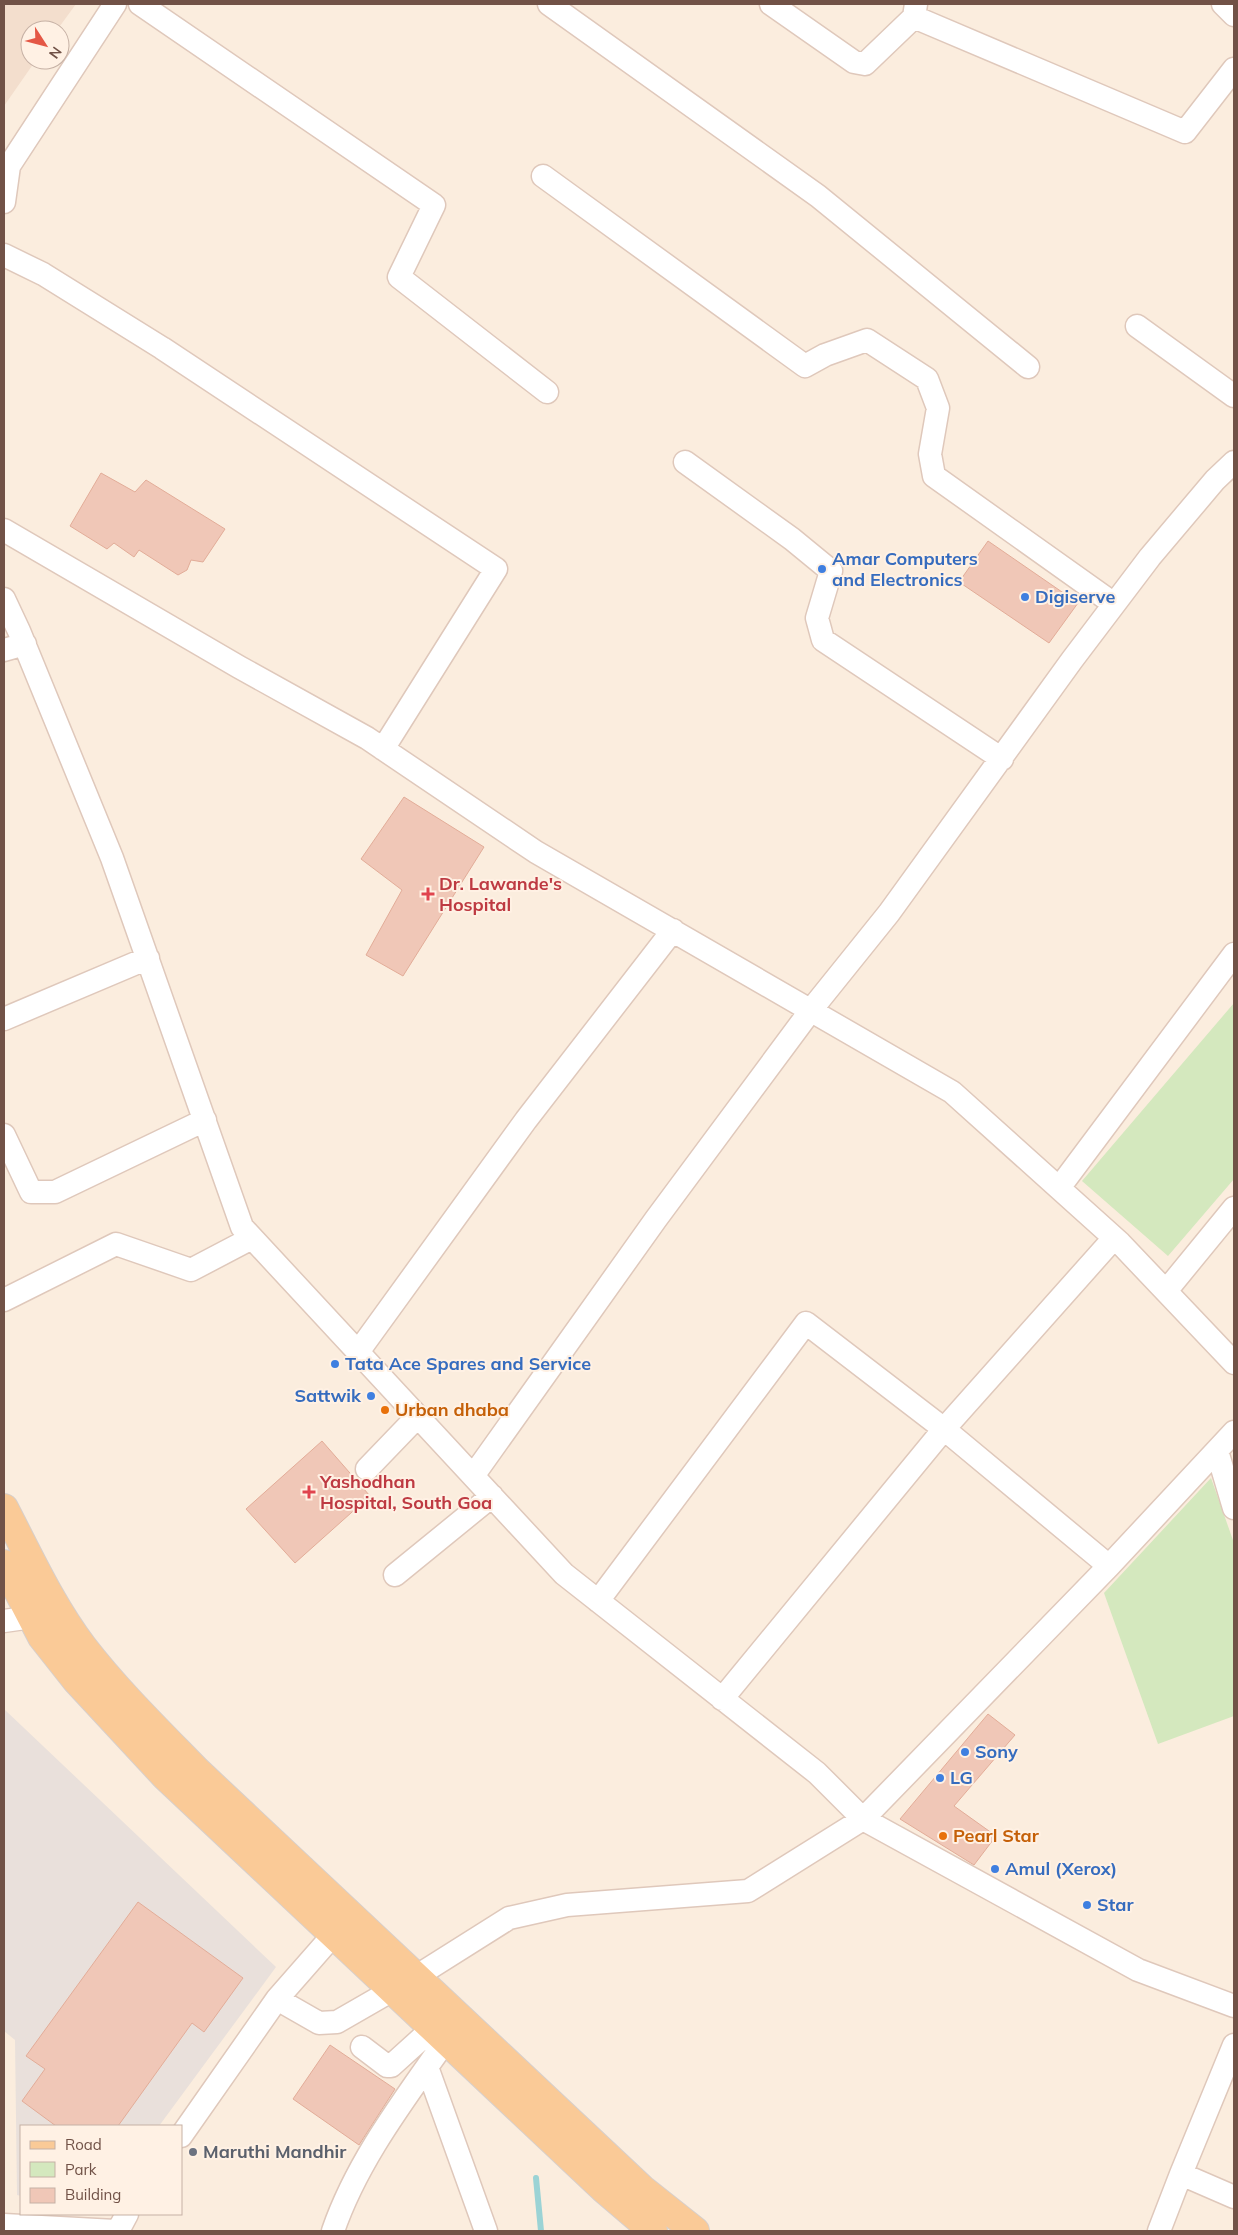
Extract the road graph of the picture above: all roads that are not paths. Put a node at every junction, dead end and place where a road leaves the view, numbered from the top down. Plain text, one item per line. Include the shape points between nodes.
1 (115, 4) edge
2 (140, 4) edge
3 (549, 4) edge
4 (771, 4) edge
5 (1223, 4) edge
6 (915, 10) edge
7 (1234, 15) edge
8 (1234, 69) edge
9 (543, 176) dead end
10 (4, 202) edge
11 (4, 255) edge
12 (1137, 326) dead end
13 (1028, 367) dead end
14 (547, 392) dead end
15 (1234, 396) edge
16 (685, 462) dead end
17 (1234, 462) edge
18 (4, 530) edge
19 (4, 599) edge
20 (1114, 604) junction
21 (14, 647) edge
22 (383, 749) junction
23 (1002, 759) junction
24 (673, 930) junction
25 (1234, 954) edge
26 (148, 958) junction
27 (811, 1010) junction
28 (4, 1019) edge
29 (205, 1120) junction
30 (4, 1136) edge
31 (1059, 1188) junction
32 (1234, 1208) edge
33 (252, 1238) junction
34 (1114, 1238) junction
35 (1166, 1291) junction
36 (4, 1300) edge
37 (358, 1352) junction
38 (1234, 1362) edge
39 (418, 1416) junction
40 (944, 1429) junction
41 (1234, 1432) edge
42 (1217, 1451) junction
43 (367, 1469) dead end
44 (473, 1476) junction
45 (492, 1496) junction
46 (4, 1508) edge
47 (1234, 1508) edge
48 (4, 1564) edge
49 (1109, 1566) junction
50 (395, 1575) dead end
51 (598, 1601) junction
52 (32, 1617) junction
53 (4, 1621) edge
54 (722, 1699) junction
55 (863, 1819) junction
56 (334, 1934) junction
57 (417, 1976) junction
58 (393, 1990) junction
59 (277, 1999) junction
60 (1231, 1999) edge
61 (439, 2034) junction
62 (1234, 2045) edge
63 (362, 2047) dead end
64 (427, 2067) junction
65 (182, 2135) edge
66 (1181, 2174) junction
67 (1234, 2197) edge
68 (126, 2215) edge
69 (4, 2225) edge
70 (117, 2231) edge
71 (334, 2231) edge
72 (486, 2231) edge
73 (653, 2231) edge
74 (695, 2231) edge
75 (1159, 2231) edge

1 - 10 street via 9,166
2 - 14 street via 434,205 399,277
3 - 13 street via 818,196
4 - 6 street via 854,62 865,64
5 - 7 street
6 - 8 street via 1185,132
9 - 20 street via 805,366 824,355 866,340 927,379 938,408 930,454 934,476
11 - 22 street via 43,274 162,348 496,569
12 - 15 street
16 - 23 street via 831,571 816,618 823,640
17 - 20 street via 1150,556
18 - 22 street
19 - 21 street
20 - 23 street
21 - 26 street via 112,858
22 - 24 street via 536,852
23 - 27 street via 889,913
24 - 27 street
24 - 37 street via 526,1120
25 - 31 street
26 - 28 street
26 - 29 street
27 - 31 street via 952,1092
27 - 44 street via 656,1219
29 - 30 street via 55,1192 31,1192
29 - 33 street via 242,1227
31 - 34 street
32 - 35 street
33 - 36 street via 190,1270 116,1244
33 - 37 street
34 - 35 street
34 - 40 street
35 - 38 street
37 - 39 street
39 - 43 street
39 - 44 street
40 - 49 street
40 - 51 street via 806,1323
40 - 54 street
41 - 42 street
42 - 47 street
42 - 49 street
44 - 45 street
45 - 50 street
45 - 51 street via 564,1574
46 - 57 main road via 82,1646 130,1702 196,1770
48 - 52 main road
49 - 55 street
51 - 54 street
52 - 53 street
52 - 56 main road via 42,1637 76,1680 165,1776
54 - 55 street via 817,1773
55 - 57 street via 748,1891 567,1905 509,1918
55 - 60 street via 1138,1970
56 - 58 main road
56 - 59 street
57 - 58 street
57 - 74 main road via 642,2189
58 - 59 street via 337,2022 318,2024
58 - 61 main road
59 - 65 street
61 - 63 street via 391,2066
61 - 64 street
61 - 73 main road
62 - 66 street
64 - 71 street via 392,2118 343,2202
64 - 72 street
66 - 67 street
66 - 75 street
68 - 70 street
69 - 70 street

